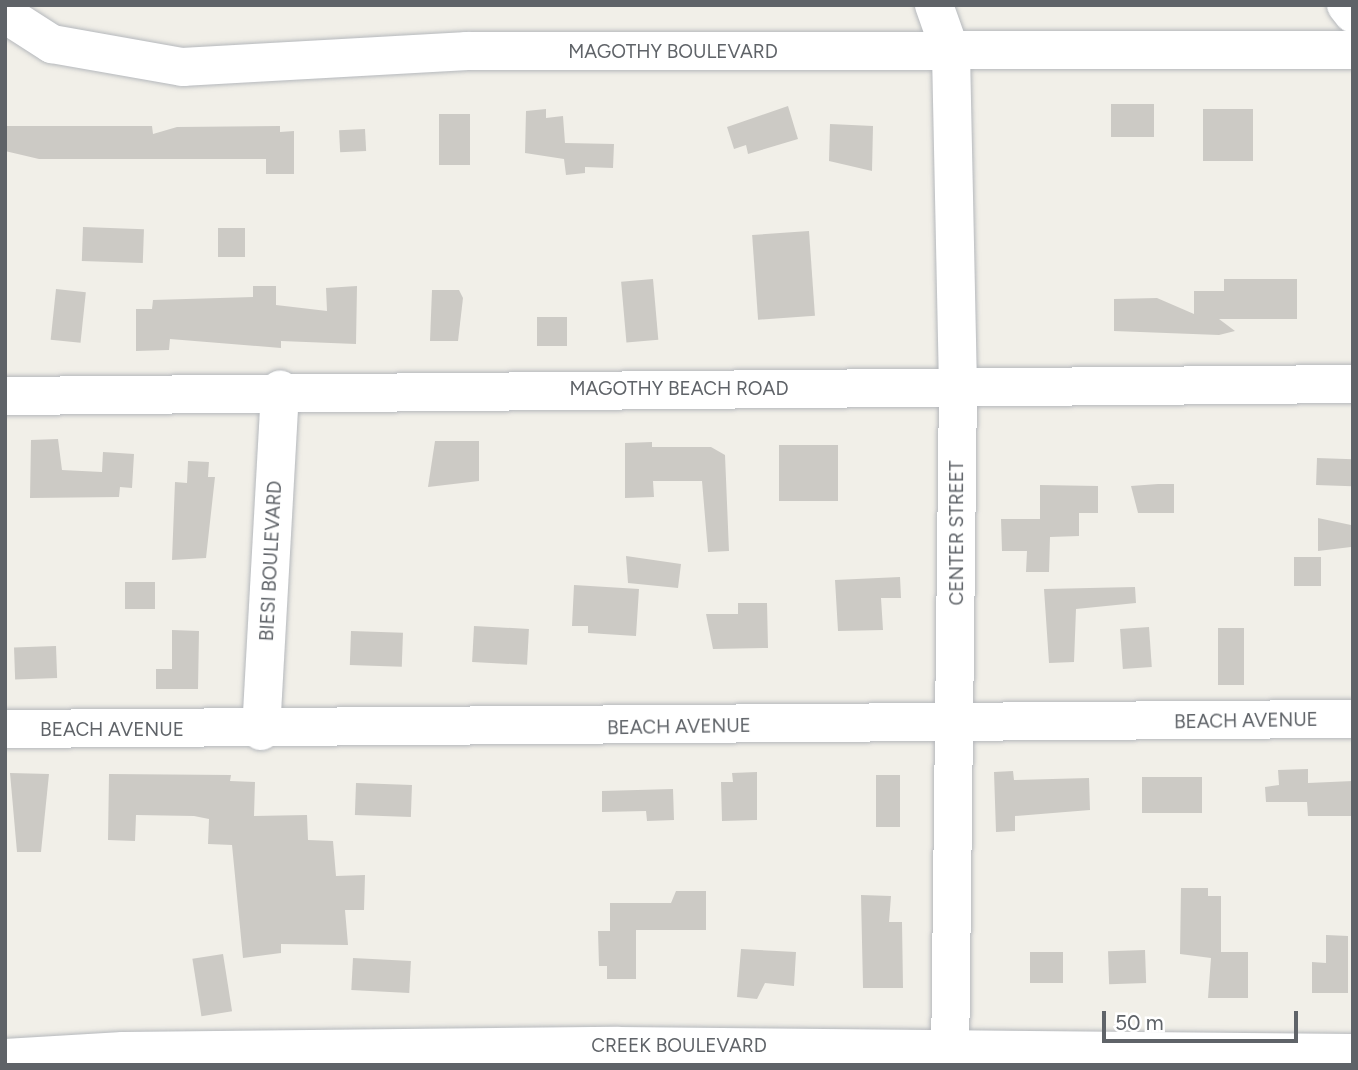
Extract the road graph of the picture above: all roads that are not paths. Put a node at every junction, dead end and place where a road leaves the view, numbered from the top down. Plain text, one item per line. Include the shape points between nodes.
1 (934, 5) edge
2 (1346, 5) edge
3 (5, 14) edge
4 (1353, 15) edge
5 (1353, 50) edge
6 (951, 53) junction
7 (1353, 384) edge
8 (958, 387) junction
9 (280, 390) junction
10 (5, 396) edge
11 (1353, 719) edge
12 (956, 724) junction
13 (5, 729) edge
14 (261, 731) junction
15 (1353, 1053) edge
16 (616, 1055) edge
17 (951, 1055) edge
18 (5, 1058) edge
19 (123, 1058) edge
20 (1305, 1059) edge

1 - 6 street, CENTER STREET
2 - 4 street
3 - 6 street, MAGOTHY BOULEVARD via 52,44 183,67 467,51
5 - 6 street, MAGOTHY BOULEVARD
6 - 8 street, CENTER STREET
7 - 8 street, MAGOTHY BEACH ROAD
8 - 9 street, MAGOTHY BEACH ROAD
8 - 12 street, CENTER STREET
9 - 10 street, MAGOTHY BEACH ROAD
9 - 14 street, BIESI BOULEVARD
11 - 12 street, BEACH AVENUE
12 - 14 street, BEACH AVENUE
12 - 17 street, CENTER STREET
13 - 14 street, BEACH AVENUE
15 - 20 street, CREEK BOULEVARD
16 - 17 street, CREEK BOULEVARD
16 - 19 street, CREEK BOULEVARD
17 - 20 street, CREEK BOULEVARD
18 - 19 street, CREEK BOULEVARD

